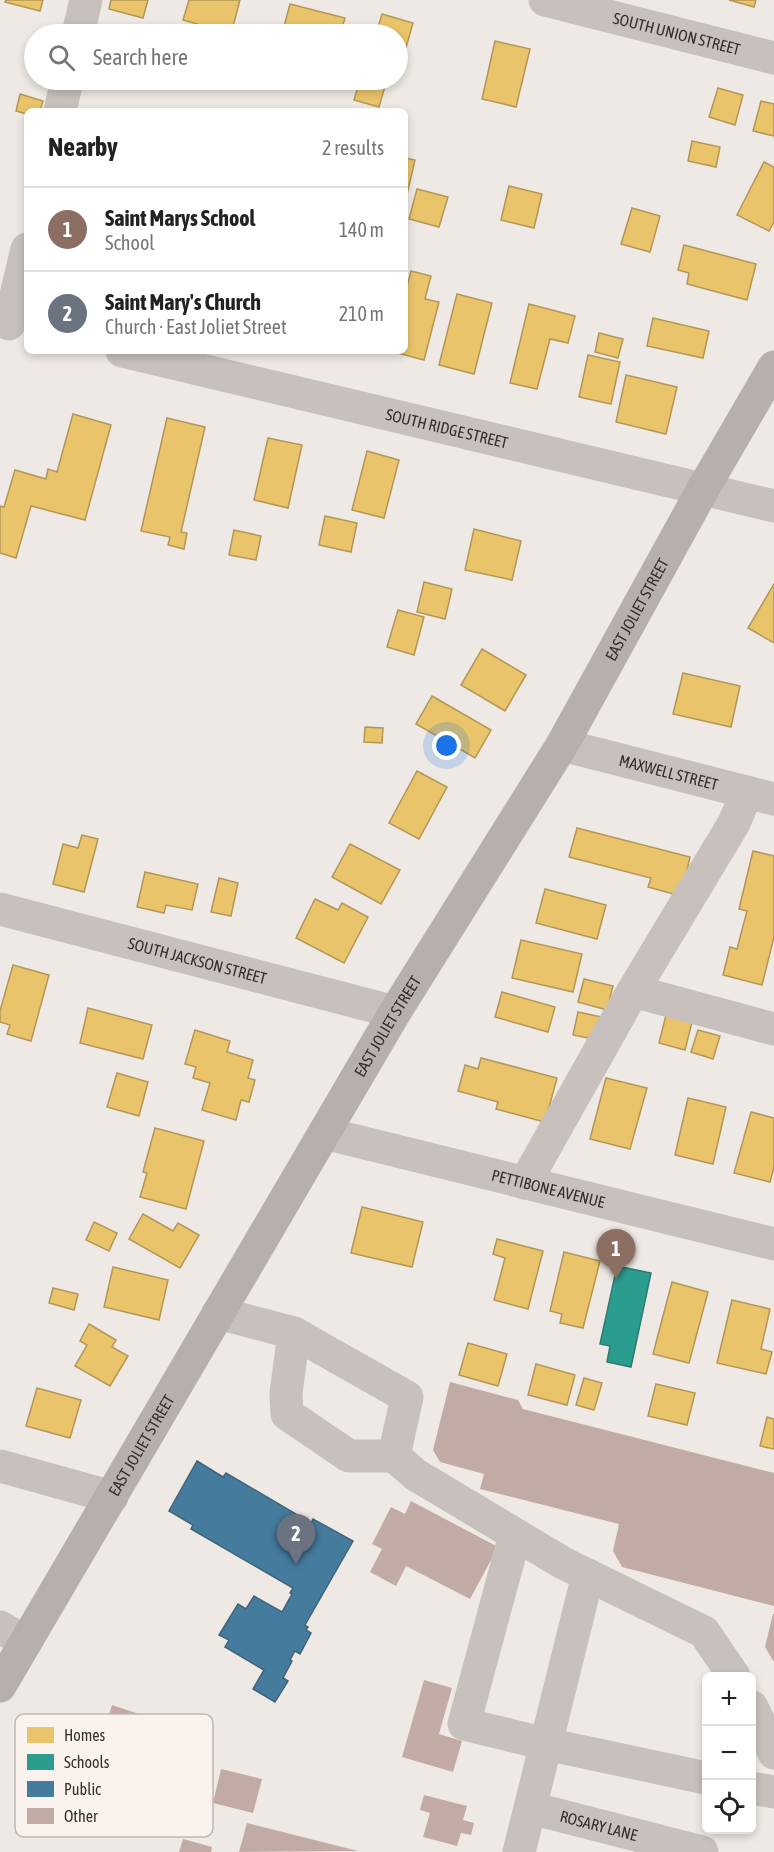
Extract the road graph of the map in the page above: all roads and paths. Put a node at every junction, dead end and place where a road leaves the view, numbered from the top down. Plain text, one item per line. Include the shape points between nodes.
1 (86, 0) edge
2 (545, 0) edge
3 (80, 24) edge
4 (774, 58) edge
5 (65, 90) edge
6 (61, 108) edge
7 (24, 264) edge
8 (12, 325) edge
9 (135, 354) edge
10 (774, 367) edge
11 (704, 489) junction
12 (774, 506) edge
13 (562, 745) junction
14 (760, 796) edge
15 (0, 909) edge
16 (633, 991) junction
17 (395, 1012) junction
18 (774, 1029) edge
19 (324, 1133) junction
20 (525, 1183) junction
21 (774, 1244) edge
22 (219, 1313) junction
23 (294, 1333) junction
24 (394, 1456) junction
25 (0, 1466) edge
26 (112, 1497) junction
27 (515, 1534) junction
28 (588, 1575) junction
29 (13, 1634) edge
30 (731, 1672) edge
31 (0, 1686) edge
32 (756, 1715) edge
33 (546, 1744) junction
34 (774, 1753) edge
35 (702, 1777) edge
36 (756, 1789) edge
37 (774, 1792) edge
38 (531, 1808) junction
39 (519, 1852) edge
40 (702, 1852) edge

1 - 3 street
2 - 4 street, SOUTH UNION STREET
5 - 6 street
7 - 8 street
9 - 11 street, SOUTH RIDGE STREET
10 - 11 main road, EAST JOLIET STREET
11 - 12 street, SOUTH RIDGE STREET
11 - 13 main road, EAST JOLIET STREET
13 - 14 street, MAXWELL STREET
13 - 17 main road, EAST JOLIET STREET
14 - 16 street via 734,822
15 - 17 street, SOUTH JACKSON STREET
16 - 18 street
16 - 20 street
17 - 19 main road, EAST JOLIET STREET
19 - 20 street, PETTIBONE AVENUE
19 - 22 main road, EAST JOLIET STREET
20 - 21 street, PETTIBONE AVENUE
22 - 23 street
22 - 26 main road, EAST JOLIET STREET
23 - 24 street via 407,1397
23 - 24 street via 287,1414 349,1455
24 - 27 street via 416,1475
25 - 26 street
26 - 29 main road, EAST JOLIET STREET
27 - 28 street
27 - 33 street via 464,1724
28 - 30 street via 704,1632
28 - 33 street
29 - 31 main road, EAST JOLIET STREET
32 - 34 street
33 - 35 street
33 - 38 street
36 - 37 street
38 - 39 street
38 - 40 street, ROSARY LANE

